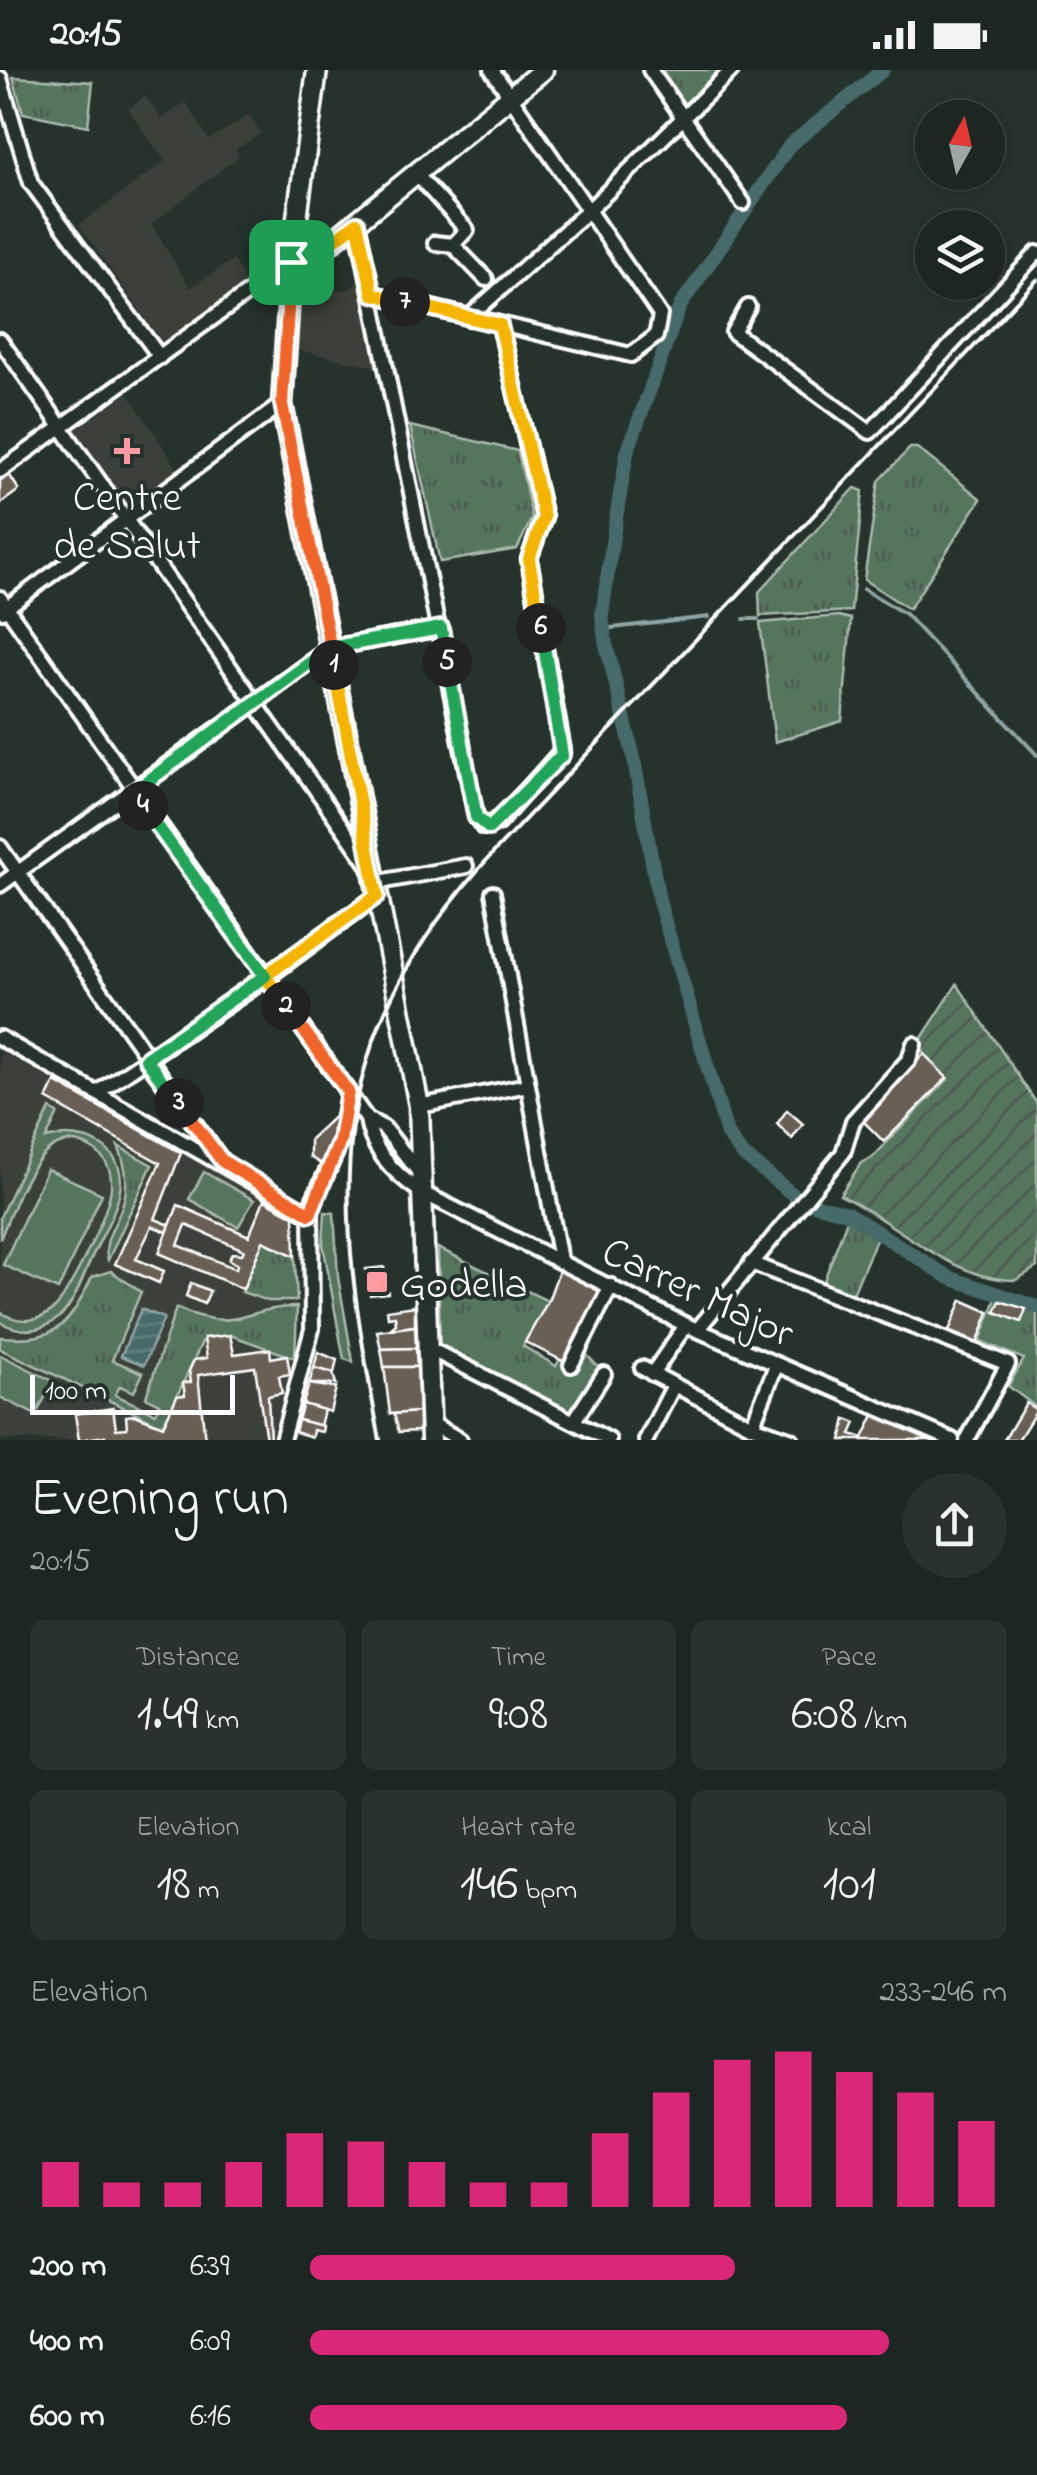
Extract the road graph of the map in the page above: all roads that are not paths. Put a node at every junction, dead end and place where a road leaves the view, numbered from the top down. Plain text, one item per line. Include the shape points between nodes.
1 (317, 70) edge
2 (492, 70) edge
3 (543, 70) edge
4 (650, 70) edge
5 (732, 70) edge
6 (0, 78) edge
7 (512, 96) junction
8 (682, 116) junction
9 (417, 174) junction
10 (743, 203) dead end
11 (589, 210) junction
12 (357, 223) junction
13 (436, 244) dead end
14 (453, 245) junction
15 (1037, 254) edge
16 (291, 262) junction
17 (486, 279) dead end
18 (373, 294) junction
19 (748, 307) dead end
20 (468, 318) junction
21 (500, 325) junction
22 (0, 340) edge
23 (160, 357) junction
24 (282, 404) junction
25 (60, 428) junction
26 (0, 471) edge
27 (123, 518) junction
28 (2, 606) edge
29 (441, 628) junction
30 (330, 648) junction
31 (253, 703) junction
32 (133, 792) junction
33 (0, 847) edge
34 (466, 866) dead end
35 (18, 873) junction
36 (374, 883) junction
37 (0, 885) edge
38 (493, 893) dead end
39 (265, 976) junction
40 (0, 1038) edge
41 (914, 1044) dead end
42 (146, 1059) junction
43 (528, 1085) junction
44 (98, 1092) junction
45 (348, 1092) junction
46 (419, 1106) junction
47 (222, 1161) junction
48 (421, 1183) junction
49 (310, 1214) junction
50 (560, 1260) junction
51 (751, 1264) junction
52 (610, 1286) junction
53 (692, 1327) junction
54 (426, 1347) junction
55 (571, 1365) dead end
56 (776, 1366) junction
57 (604, 1374) dead end
58 (673, 1387) junction
59 (574, 1422) junction
60 (752, 1426) junction
61 (430, 1431) edge
62 (282, 1440) edge
63 (460, 1440) edge
64 (609, 1440) edge
65 (646, 1440) edge
66 (792, 1440) edge
67 (952, 1440) edge
68 (967, 1440) edge

1 - 16 street
2 - 7 street
3 - 7 street
4 - 8 street
5 - 8 street
6 - 23 street via 31,183
7 - 9 street
7 - 11 street
8 - 10 street
8 - 11 street
9 - 12 street
9 - 14 street via 467,230
11 - 20 street
11 - 21 street via 660,315 656,336 631,355
12 - 16 street via 313,256
12 - 18 street
13 - 14 street
14 - 17 street
15 - 19 street via 870,432 733,332
16 - 23 street
16 - 24 street
18 - 20 street
18 - 29 street
20 - 21 street
21 - 29 street via 544,517 529,559 562,755 498,823 483,828
22 - 25 street
23 - 25 street
24 - 27 street
24 - 30 street
25 - 26 street
25 - 27 street
27 - 28 street
27 - 31 street
28 - 32 street
29 - 30 street
30 - 31 street
30 - 36 street
31 - 32 street
31 - 36 street
32 - 35 street
32 - 39 street
33 - 35 street
34 - 36 street
35 - 37 street
35 - 42 street
36 - 39 street
36 - 46 street
38 - 43 street
39 - 42 street
39 - 45 street
40 - 44 street
41 - 51 street via 909,1059 853,1121 843,1153
42 - 44 street
42 - 47 street
43 - 46 street
43 - 50 street
44 - 47 street
45 - 48 street via 384,1128
45 - 49 street via 340,1141
46 - 48 street
47 - 49 street
48 - 50 street, Carrer Major
48 - 54 street
49 - 62 street via 312,1329
50 - 52 street, Carrer Major
51 - 53 street
51 - 68 street via 1008,1364
52 - 53 street, Carrer Major
52 - 55 street
53 - 56 street, Carrer Major
53 - 58 street via 647,1371
54 - 59 street
54 - 61 street
56 - 60 street
56 - 67 street, Carrer Major
57 - 59 street
58 - 60 street
58 - 65 street
59 - 64 street
60 - 66 street
61 - 63 street

